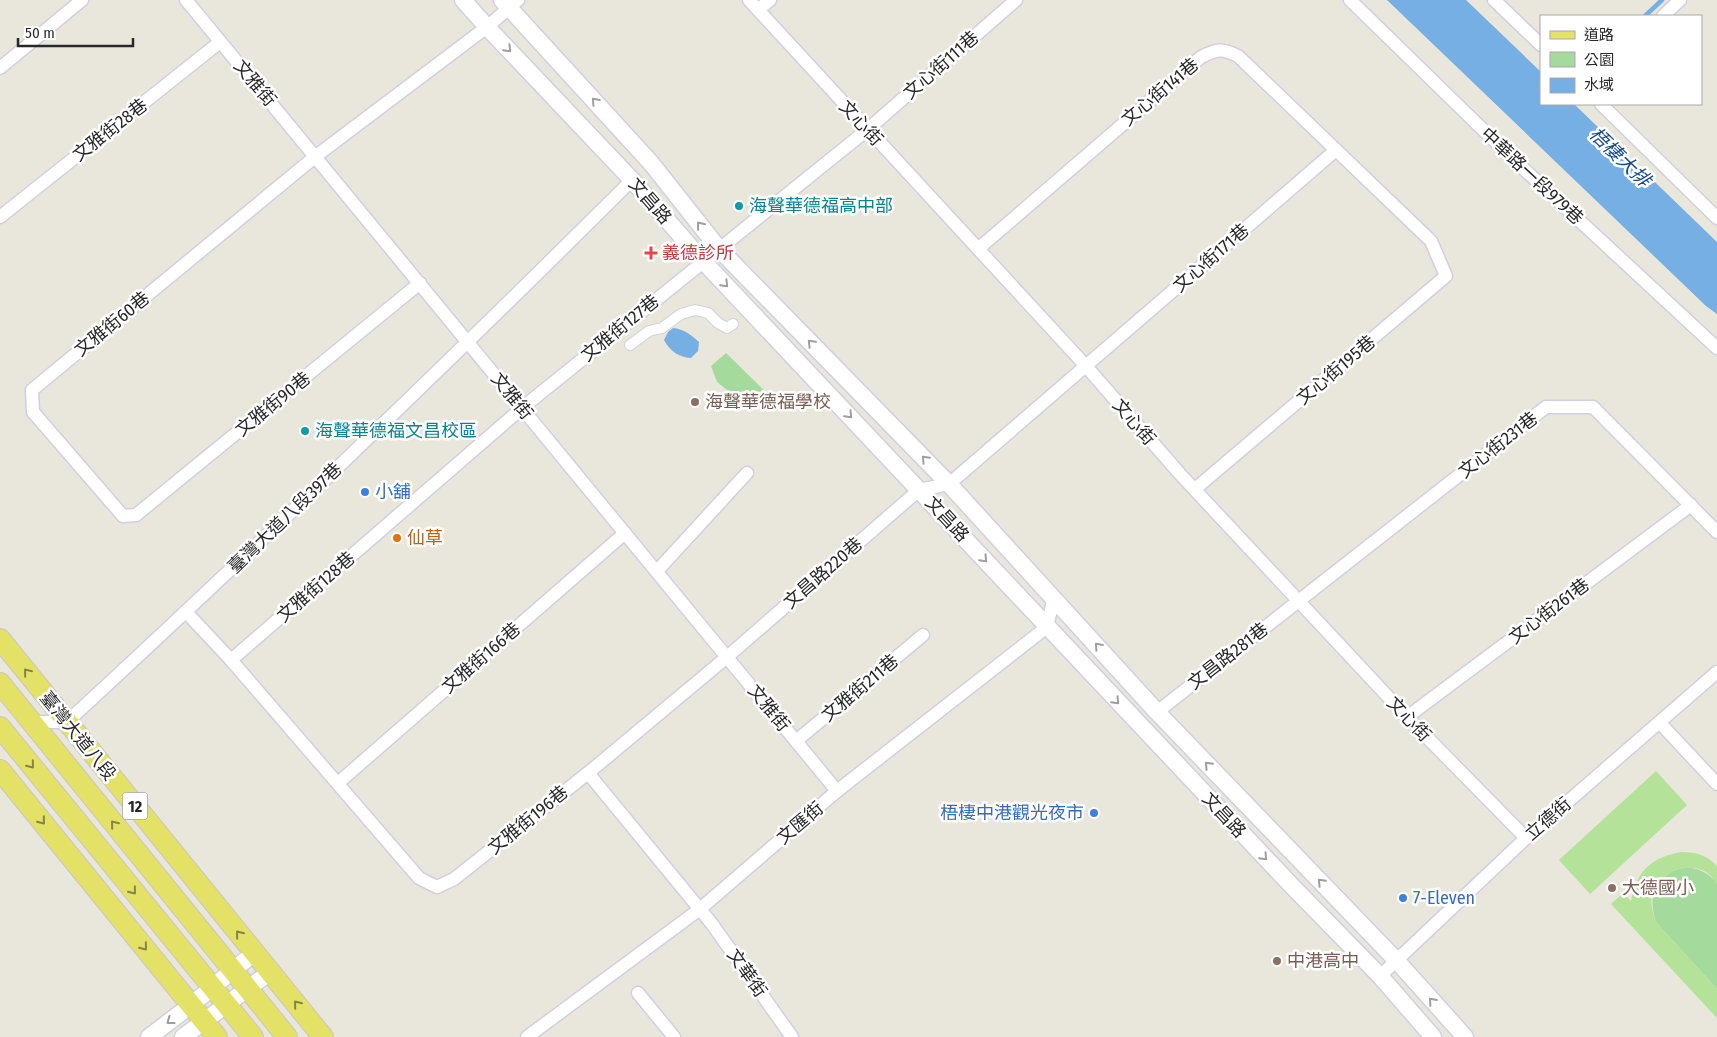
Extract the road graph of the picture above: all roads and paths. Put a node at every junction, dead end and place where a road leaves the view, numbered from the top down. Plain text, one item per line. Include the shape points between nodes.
1 (82, 0) edge
2 (186, 0) edge
3 (464, 0) edge
4 (749, 0) edge
5 (770, 0) edge
6 (1016, 0) edge
7 (1350, 0) edge
8 (1494, 0) edge
9 (1680, 0) edge
10 (510, 3) edge
11 (758, 10) junction
12 (1664, 15) edge
13 (487, 27) junction
14 (220, 42) junction
15 (1540, 44) edge
16 (0, 68) edge
17 (1602, 105) edge
18 (867, 130) junction
19 (1336, 150) junction
20 (316, 156) junction
21 (632, 180) junction
22 (0, 217) edge
23 (1717, 218) edge
24 (1430, 241) joint
25 (719, 249) junction
26 (978, 249) junction
27 (703, 261) junction
28 (420, 283) junction
29 (733, 324) dead end
30 (469, 342) junction
31 (630, 345) dead end
32 (1717, 348) edge
33 (1085, 365) junction
34 (522, 408) junction
35 (747, 473) dead end
36 (949, 484) junction
37 (1195, 489) junction
38 (920, 490) junction
39 (1691, 505) junction
40 (123, 516) joint
41 (1717, 532) edge
42 (625, 533) junction
43 (657, 571) junction
44 (1054, 597) junction
45 (1298, 601) junction
46 (186, 612) junction
47 (1047, 627) junction
48 (923, 635) dead end
49 (0, 640) edge
50 (727, 657) junction
51 (232, 660) junction
52 (1717, 672) edge
53 (0, 683) edge
54 (1157, 712) junction
55 (1407, 717) junction
56 (31, 722) junction
57 (67, 722) junction
58 (1660, 724) junction
59 (0, 727) edge
60 (796, 741) junction
61 (0, 770) edge
62 (588, 773) junction
63 (338, 784) junction
64 (1717, 784) edge
65 (838, 791) junction
66 (1526, 838) junction
67 (700, 909) junction
68 (254, 953) junction
69 (1397, 961) junction
70 (233, 970) junction
71 (270, 972) junction
72 (1380, 976) junction
73 (212, 988) junction
74 (248, 988) junction
75 (638, 992) dead end
76 (226, 1004) junction
77 (197, 1013) junction
78 (534, 1035) edge
79 (149, 1037) edge
80 (183, 1037) edge
81 (216, 1037) edge
82 (253, 1037) edge
83 (287, 1037) edge
84 (323, 1037) edge
85 (674, 1037) edge
86 (792, 1037) edge
87 (1433, 1037) edge
88 (1465, 1037) edge

1 - 16 street
2 - 14 street, 文雅街
3 - 13 street, 文昌路
4 - 11 street, 文心街
5 - 11 street
6 - 18 street, 文心街111巷
7 - 32 street, 中華路一段979巷 via 1513,159
8 - 15 street
9 - 12 street
10 - 13 street
25 -> 10 street, 文昌路 via 651,163
11 - 18 street, 文心街
13 - 20 street
13 -> 21 street, 文昌路
14 - 20 street, 文雅街
14 - 22 street, 文雅街28巷
17 - 23 street
18 - 25 street, 文心街111巷
18 - 26 street, 文心街
19 - 24 street, 文心街141巷
19 - 26 street, 文心街141巷 via 1238,56 1226,50 1214,51 1178,76
19 - 33 street, 文心街171巷
20 - 28 street, 文雅街
20 - 40 street, 文雅街60巷 via 32,390 33,412
21 - 27 street, 文昌路
21 - 30 street, 臺灣大道八段397巷
24 - 37 street, 文心街195巷 via 1446,276
25 - 27 street, 文雅街127巷
36 -> 25 street, 文昌路
26 - 33 street, 文心街
27 - 34 street, 文雅街127巷
27 -> 38 street, 文昌路
28 - 30 street, 文雅街
28 - 40 street, 文雅街90巷 via 136,515
29 - 31 street via 727,328 708,313 695,310 681,314 662,328 649,331
30 - 34 street, 文雅街
30 - 46 street, 臺灣大道八段397巷
33 - 36 street, 文心街171巷
33 - 37 street, 文心街
34 - 42 street, 文雅街
34 - 51 street, 文雅街128巷
35 - 43 street
36 - 38 street
36 - 44 street, 文昌路
37 - 45 street, 文心街
38 -> 47 street, 文昌路
38 - 50 street, 文昌路220巷
39 - 41 street, 文心街231巷
39 - 45 street, 文心街231巷 via 1593,407 1546,408
39 - 55 street, 文心街261巷
42 - 43 street, 文雅街
42 - 63 street, 文雅街166巷
43 - 50 street, 文雅街
44 - 47 street
54 -> 44 street, 文昌路
45 - 54 street, 文昌路281巷
45 - 55 street, 文心街
46 - 51 street
46 - 57 street, 臺灣大道八段397巷
47 - 65 street, 文匯街
47 -> 72 street, 文昌路
48 - 60 street, 文雅街211巷
57 -> 49 main road, 臺灣大道八段 / 12
50 - 60 street, 文雅街
50 - 62 street, 文雅街196巷
51 - 63 street
52 - 58 street, 立德街
53 - 56 main road, 臺灣大道八段 / 12
69 -> 54 street, 文昌路
55 - 66 street, 文心街
56 - 57 street
70 -> 56 main road, 臺灣大道八段 / 12
68 -> 57 main road, 臺灣大道八段 / 12
58 - 64 street
58 - 66 street, 立德街
59 -> 73 main road
60 - 65 street, 文雅街
61 -> 77 main road
62 - 63 street, 文雅街196巷 via 454,879 437,887 419,878
62 - 67 street, 文華街
65 - 67 street, 文匯街
66 - 69 street, 立德街
67 - 78 street, 文匯街
67 - 86 street, 文華街
68 - 70 street
68 - 71 main road, 臺灣大道八段 / 12
69 - 72 street, 立德街
88 -> 69 street, 文昌路
70 - 71 main road
70 - 73 street
70 - 74 main road, 臺灣大道八段 / 12
71 - 74 street
84 -> 71 main road, 臺灣大道八段 / 12
72 - 87 street, 文昌路
73 - 76 main road
73 - 77 street
74 - 76 street
74 - 83 main road, 臺灣大道八段 / 12
75 - 85 street
76 - 77 street
76 - 82 main road
77 -> 79 street
77 - 80 street
77 - 81 main road

